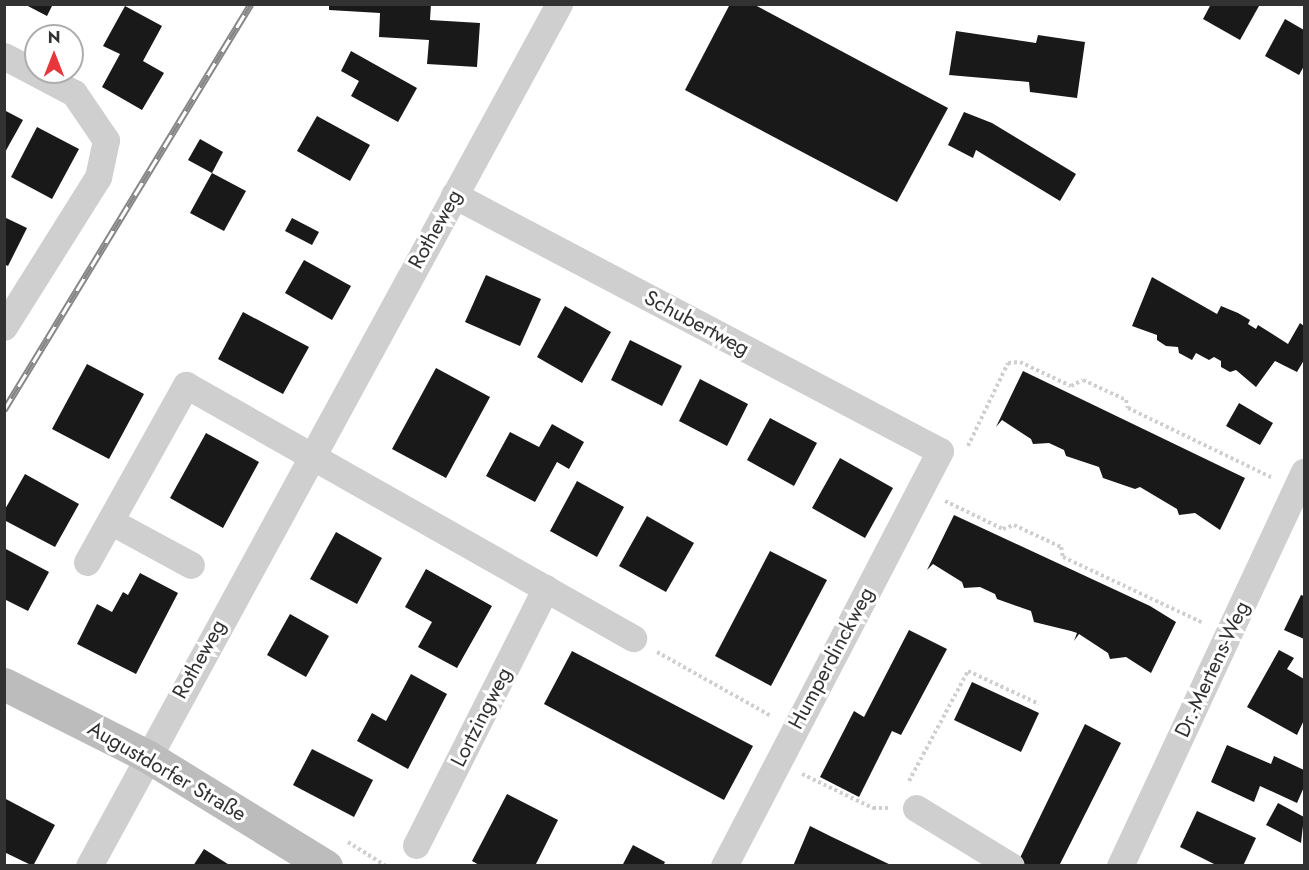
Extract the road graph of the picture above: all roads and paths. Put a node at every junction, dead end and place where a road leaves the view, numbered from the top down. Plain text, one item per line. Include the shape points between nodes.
1 (559, 4) edge
2 (4, 56) edge
3 (454, 195) junction
4 (4, 327) edge
5 (940, 451) junction
6 (312, 454) junction
7 (1300, 481) edge
8 (922, 483) junction
9 (110, 521) junction
10 (87, 561) dead end
11 (191, 565) dead end
12 (546, 588) junction
13 (1228, 635) junction
14 (633, 638) joint
15 (4, 684) edge
16 (1039, 704) dead end
17 (794, 729) junction
18 (147, 756) junction
19 (776, 762) junction
20 (905, 808) junction
21 (416, 845) dead end
22 (89, 866) edge
23 (326, 866) edge
24 (724, 866) edge
25 (1011, 866) edge
26 (1120, 866) edge

1 - 3 street, Rotheweg
2 - 4 street via 74,93 106,140 98,177
3 - 5 street, Schubertweg
3 - 6 street, Rotheweg
5 - 7 path via 966,449 1008,363 1020,362 1071,386 1083,380 1126,400 1128,408
5 - 8 street, Humperdinckweg
6 - 9 street via 186,385
6 - 12 street
6 - 18 street, Rotheweg
7 - 13 street, Dr.-Mertens-Weg
8 - 13 path via 939,490 940,499 1003,529 1014,525 1061,547 1063,557
8 - 17 street, Humperdinckweg
9 - 10 street
9 - 11 street
12 - 14 street
12 - 21 street, Lortzingweg
13 - 26 street, Dr.-Mertens-Weg
14 - 17 path
15 - 18 street, Augustdorfer Straße
16 - 20 path via 968,671
17 - 19 street, Humperdinckweg
18 - 22 street, Rotheweg
18 - 23 street, Augustdorfer Straße
19 - 20 path via 873,808
19 - 24 street, Humperdinckweg
20 - 25 street

